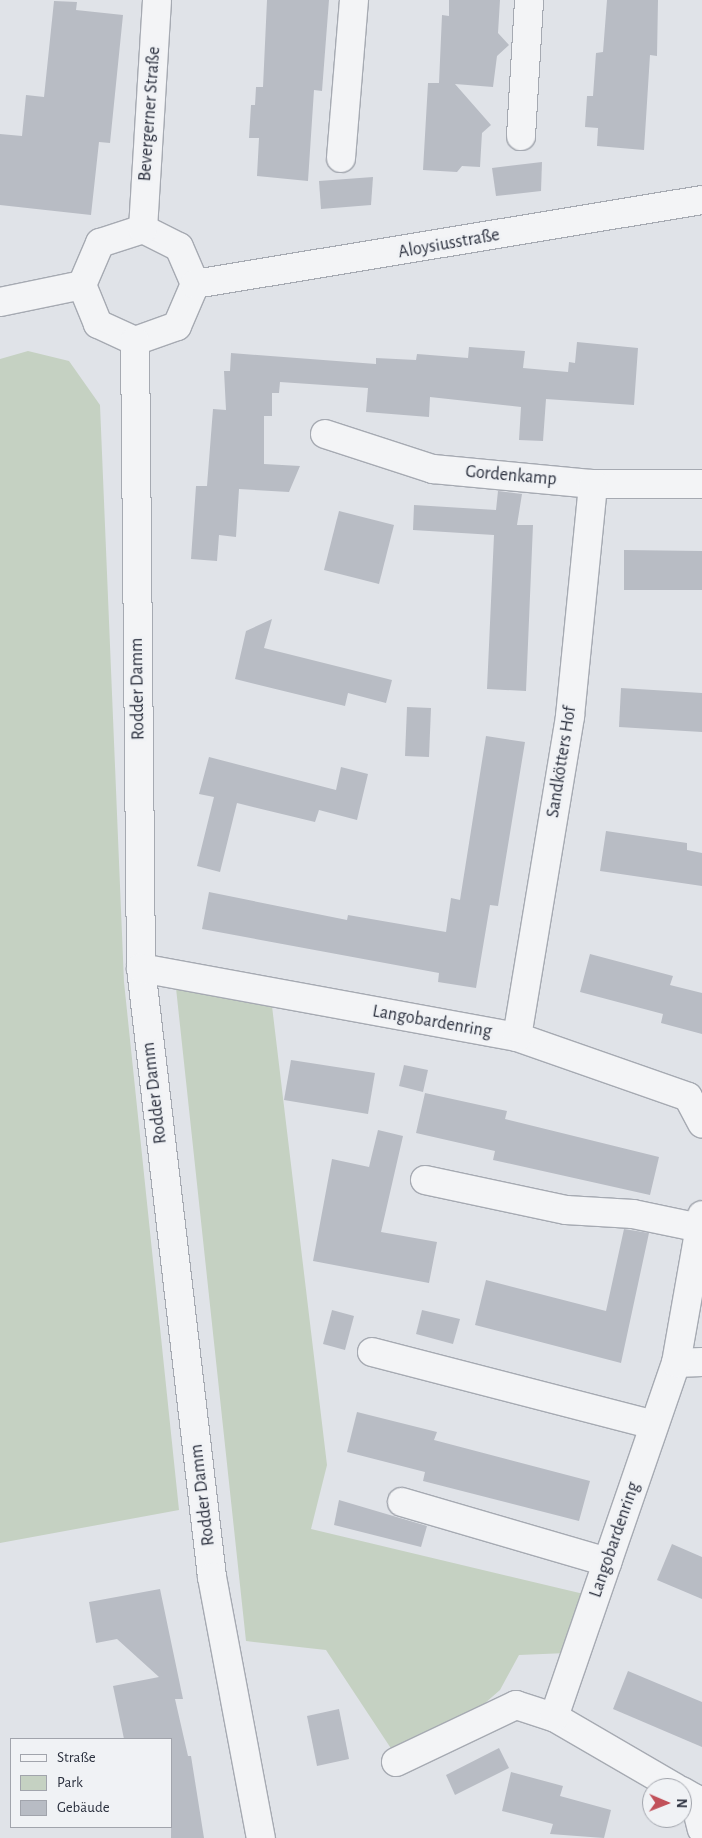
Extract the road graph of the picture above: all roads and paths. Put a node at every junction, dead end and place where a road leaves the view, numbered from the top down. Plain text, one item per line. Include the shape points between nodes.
1 (157, 0) edge
2 (354, 0) edge
3 (529, 0) edge
4 (521, 136) dead end
5 (341, 158) dead end
6 (702, 200) edge
7 (143, 229) junction
8 (195, 284) junction
9 (82, 285) junction
10 (0, 302) edge
11 (135, 341) junction
12 (325, 434) dead end
13 (592, 484) junction
14 (702, 484) edge
15 (140, 968) junction
16 (517, 1037) junction
17 (702, 1123) edge
18 (426, 1180) dead end
19 (701, 1222) edge
20 (372, 1352) dead end
21 (689, 1362) edge
22 (654, 1425) junction
23 (402, 1502) dead end
24 (607, 1562) junction
25 (554, 1717) junction
26 (396, 1762) dead end
27 (659, 1778) edge
28 (692, 1797) edge
29 (702, 1829) edge
30 (261, 1838) edge

1 - 7 street, Bevergerner Straße
2 - 5 street
3 - 4 street
6 - 8 street, Aloysiusstraße
7 - 8 street via 179,247
7 - 9 street via 100,244
8 - 11 street via 177,326
9 - 10 street
9 - 11 street via 98,324
11 - 15 street, Rodder Damm
12 - 13 street, Gordenkamp via 433,469
13 - 14 street, Gordenkamp
13 - 16 street, Sandkötters Hof via 570,716
15 - 16 street, Langobardenring
15 - 30 street, Rodder Damm via 212,1577
16 - 17 street, Langobardenring via 688,1097
18 - 19 street via 566,1210
19 - 21 street, Langobardenring
20 - 22 street
21 - 22 street, Langobardenring
22 - 24 street, Langobardenring
23 - 24 street
24 - 25 street, Langobardenring
25 - 26 street via 516,1705
25 - 27 street
28 - 29 street

